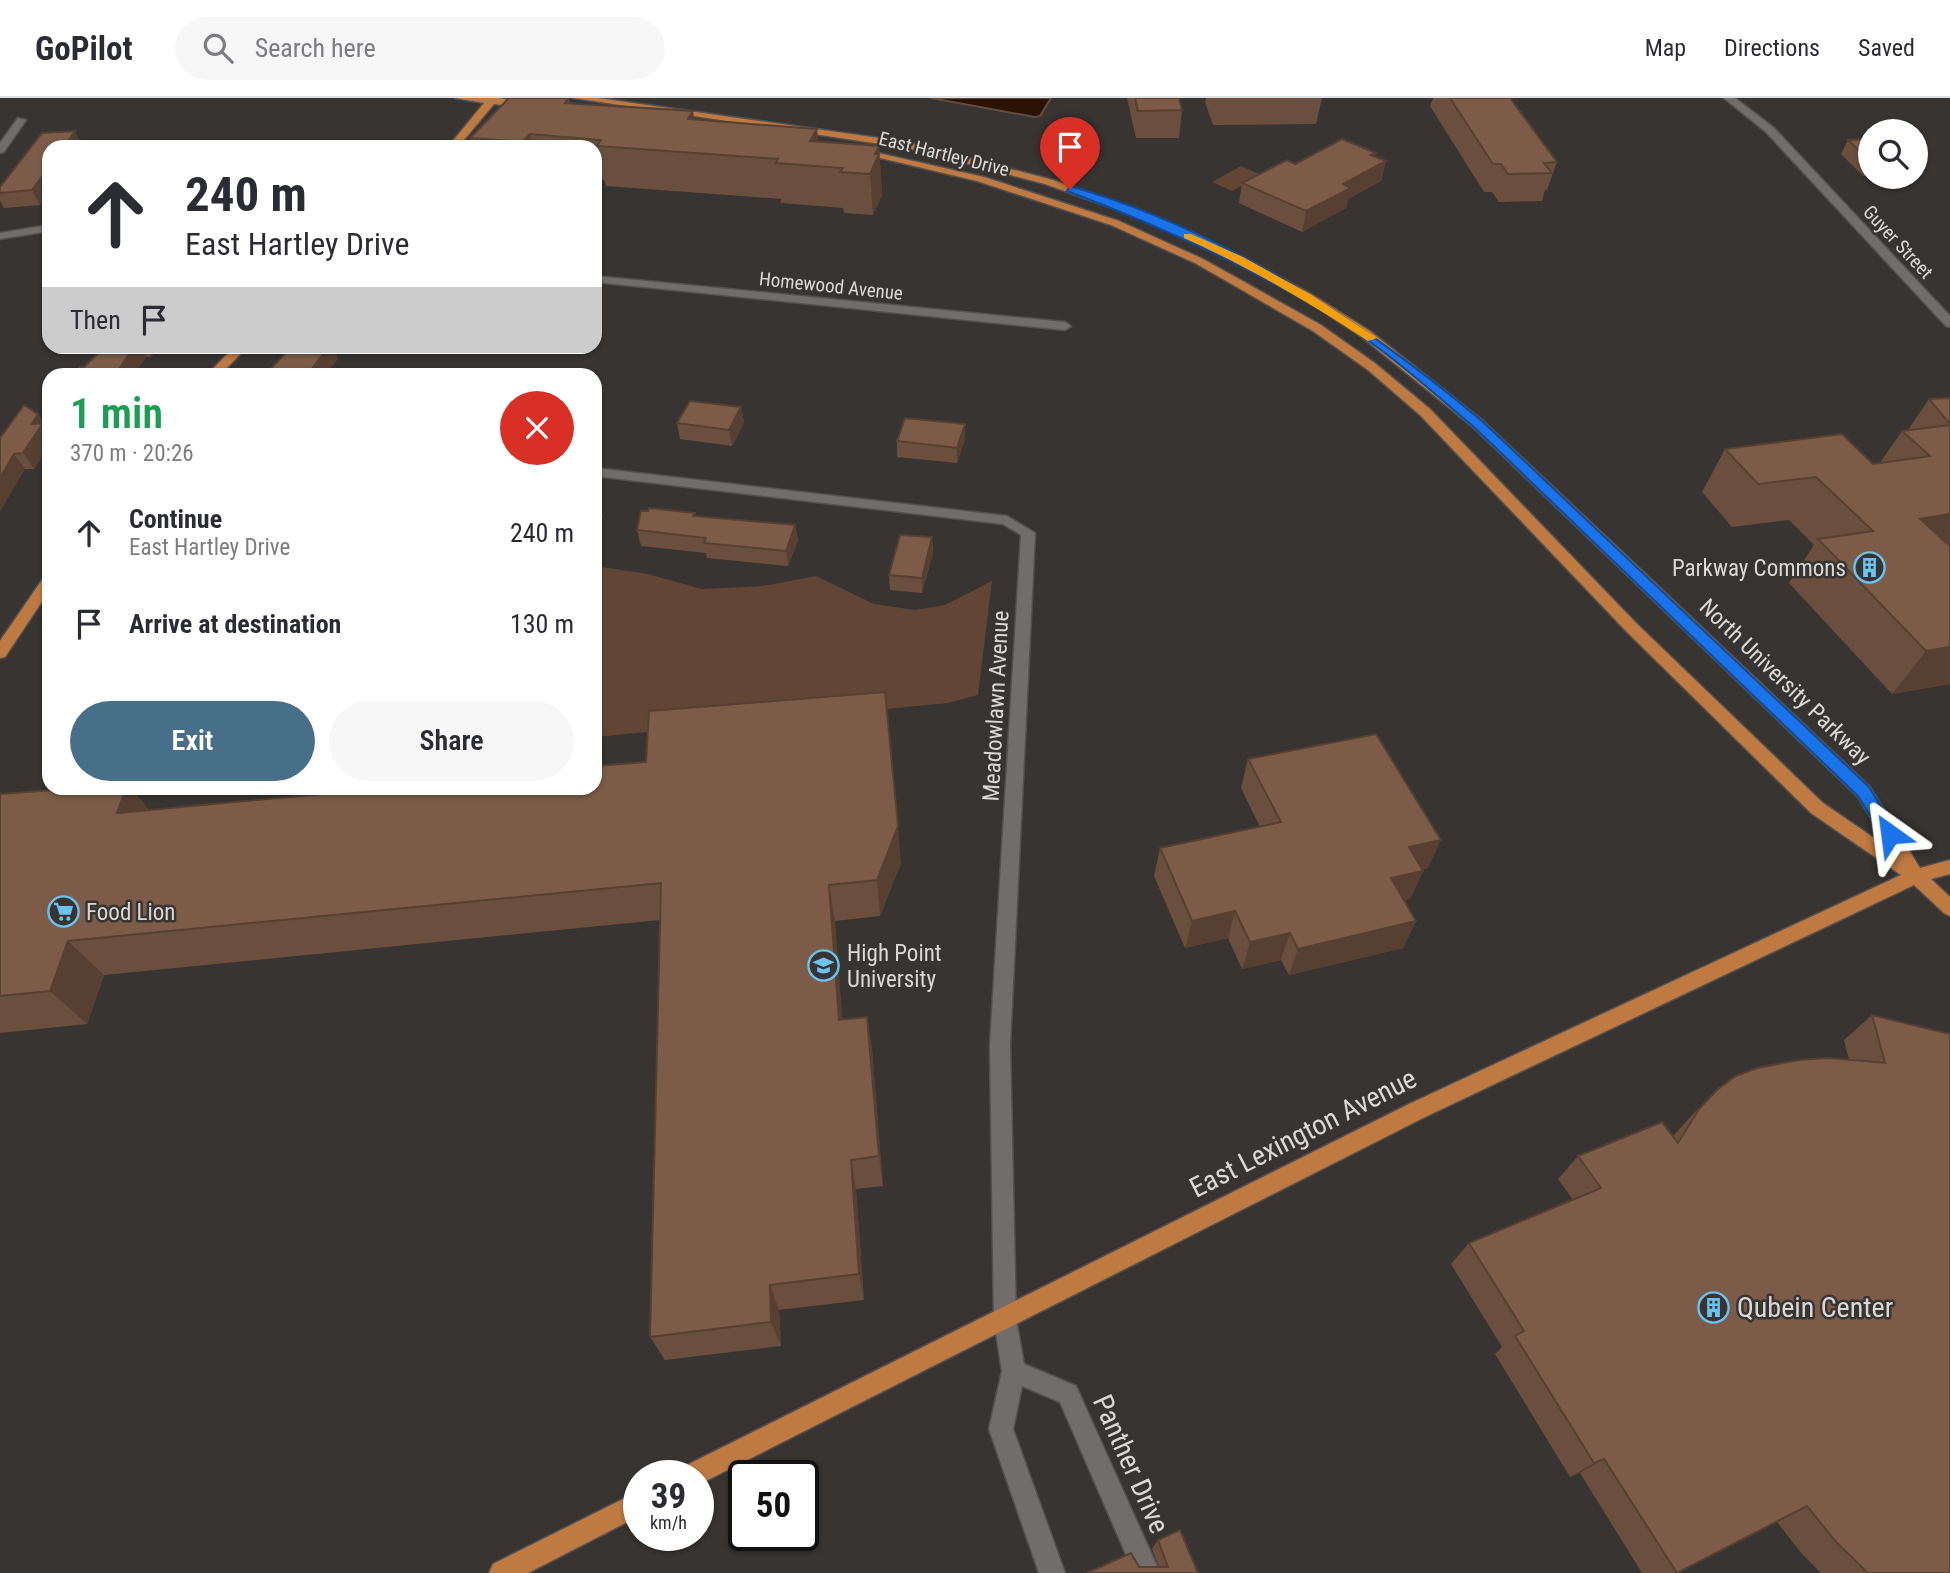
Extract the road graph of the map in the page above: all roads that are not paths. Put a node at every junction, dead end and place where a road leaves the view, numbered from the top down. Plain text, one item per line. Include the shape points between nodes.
1 (460, 98) edge
2 (578, 98) edge
3 (1729, 98) edge
4 (493, 100) edge
5 (534, 106) edge
6 (21, 120) dead end
7 (459, 140) edge
8 (845, 149) edge
9 (0, 150) edge
10 (887, 157) junction
11 (1113, 204) junction
12 (1115, 223) junction
13 (42, 229) edge
14 (0, 236) edge
15 (1226, 253) junction
16 (602, 280) edge
17 (1346, 321) joint
18 (1950, 323) edge
19 (1065, 326) dead end
20 (1317, 328) joint
21 (234, 354) edge
22 (220, 368) edge
23 (602, 473) edge
24 (42, 590) edge
25 (0, 653) edge
26 (1950, 867) edge
27 (1916, 876) junction
28 (1950, 908) edge
29 (1005, 1320) junction
30 (1014, 1371) junction
31 (714, 1465) edge
32 (623, 1511) edge
33 (502, 1573) edge
34 (1052, 1573) edge
35 (1147, 1573) edge

1 - 4 main road
2 - 11 main road, East Hartley Drive via 907,145 1049,182
3 - 18 street, Guyer Street via 1770,130
4 - 5 main road
4 - 7 main road
6 - 9 street
8 - 10 main road, East Hartley Drive
10 - 11 main road via 957,165 1089,205
10 - 12 main road, East Hartley Drive via 981,179
11 - 15 main road, East Hartley Drive
12 - 15 main road via 1132,222 1186,245
12 - 20 main road, East Hartley Drive via 1199,261
13 - 14 street
15 - 17 main road, East Hartley Drive
16 - 19 street, Homewood Avenue
17 - 27 main road, North University Parkway via 1478,424 1864,792
20 - 27 main road, North University Parkway via 1425,412 1632,628 1817,808
21 - 22 main road
23 - 29 street, Meadowlawn Avenue via 1007,520 1028,533 1000,1045
24 - 25 main road
26 - 27 main road, East Lexington Avenue
27 - 28 main road, North University Parkway
27 - 29 main road, East Lexington Avenue via 1416,1111
29 - 30 street
29 - 31 main road, East Lexington Avenue
30 - 34 street via 1001,1429
30 - 35 street, Panther Drive via 1068,1394
32 - 33 main road

